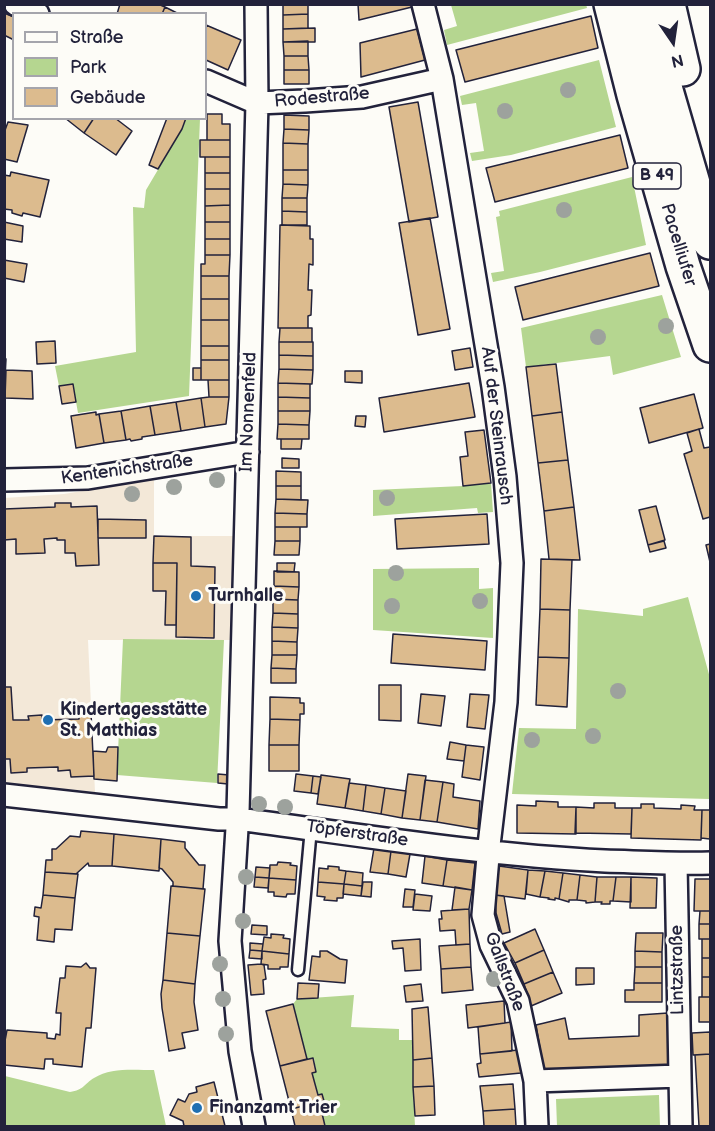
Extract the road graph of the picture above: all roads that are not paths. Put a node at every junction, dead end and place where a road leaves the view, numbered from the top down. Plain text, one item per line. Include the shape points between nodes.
1 (15, 4) edge
2 (256, 4) edge
3 (423, 4) edge
4 (611, 4) edge
5 (644, 4) edge
6 (668, 4) edge
7 (33, 12) edge
8 (442, 79) junction
9 (207, 81) edge
10 (257, 103) junction
11 (706, 228) edge
12 (711, 345) edge
13 (248, 452) junction
14 (4, 480) edge
15 (4, 795) edge
16 (238, 819) junction
17 (311, 828) junction
18 (489, 852) junction
19 (711, 863) edge
20 (676, 864) junction
21 (298, 970) dead end
22 (680, 1076) junction
23 (535, 1081) junction
24 (254, 1126) edge
25 (537, 1126) edge
26 (681, 1126) edge

1 - 7 street
2 - 10 street, Im Nonnenfeld
3 - 8 street, Auf der Steinrausch
4 - 12 main road, Pacelliufer / B 49 via 683,266
5 - 11 main road, Pacelliufer / B 49
6 - 11 main road via 697,133
8 - 10 street, Rodestraße via 362,97
8 - 18 street, Auf der Steinrausch via 493,387 512,563 506,702
9 - 10 street, Rodestraße
10 - 13 street, Im Nonnenfeld
13 - 14 street, Kentenichstraße via 88,478
13 - 16 street, Im Nonnenfeld
15 - 16 street, Töpferstraße
16 - 17 street, Töpferstraße
16 - 24 street, Im Nonnenfeld via 230,941 240,1051
17 - 18 street, Töpferstraße
17 - 21 lane
18 - 20 street, Töpferstraße
18 - 23 street, Gallstraße via 483,915 491,945 518,1001
19 - 20 street, Töpferstraße
20 - 22 street, Lintzstraße
22 - 23 street
22 - 26 street, Lintzstraße
23 - 25 street, Gallstraße

